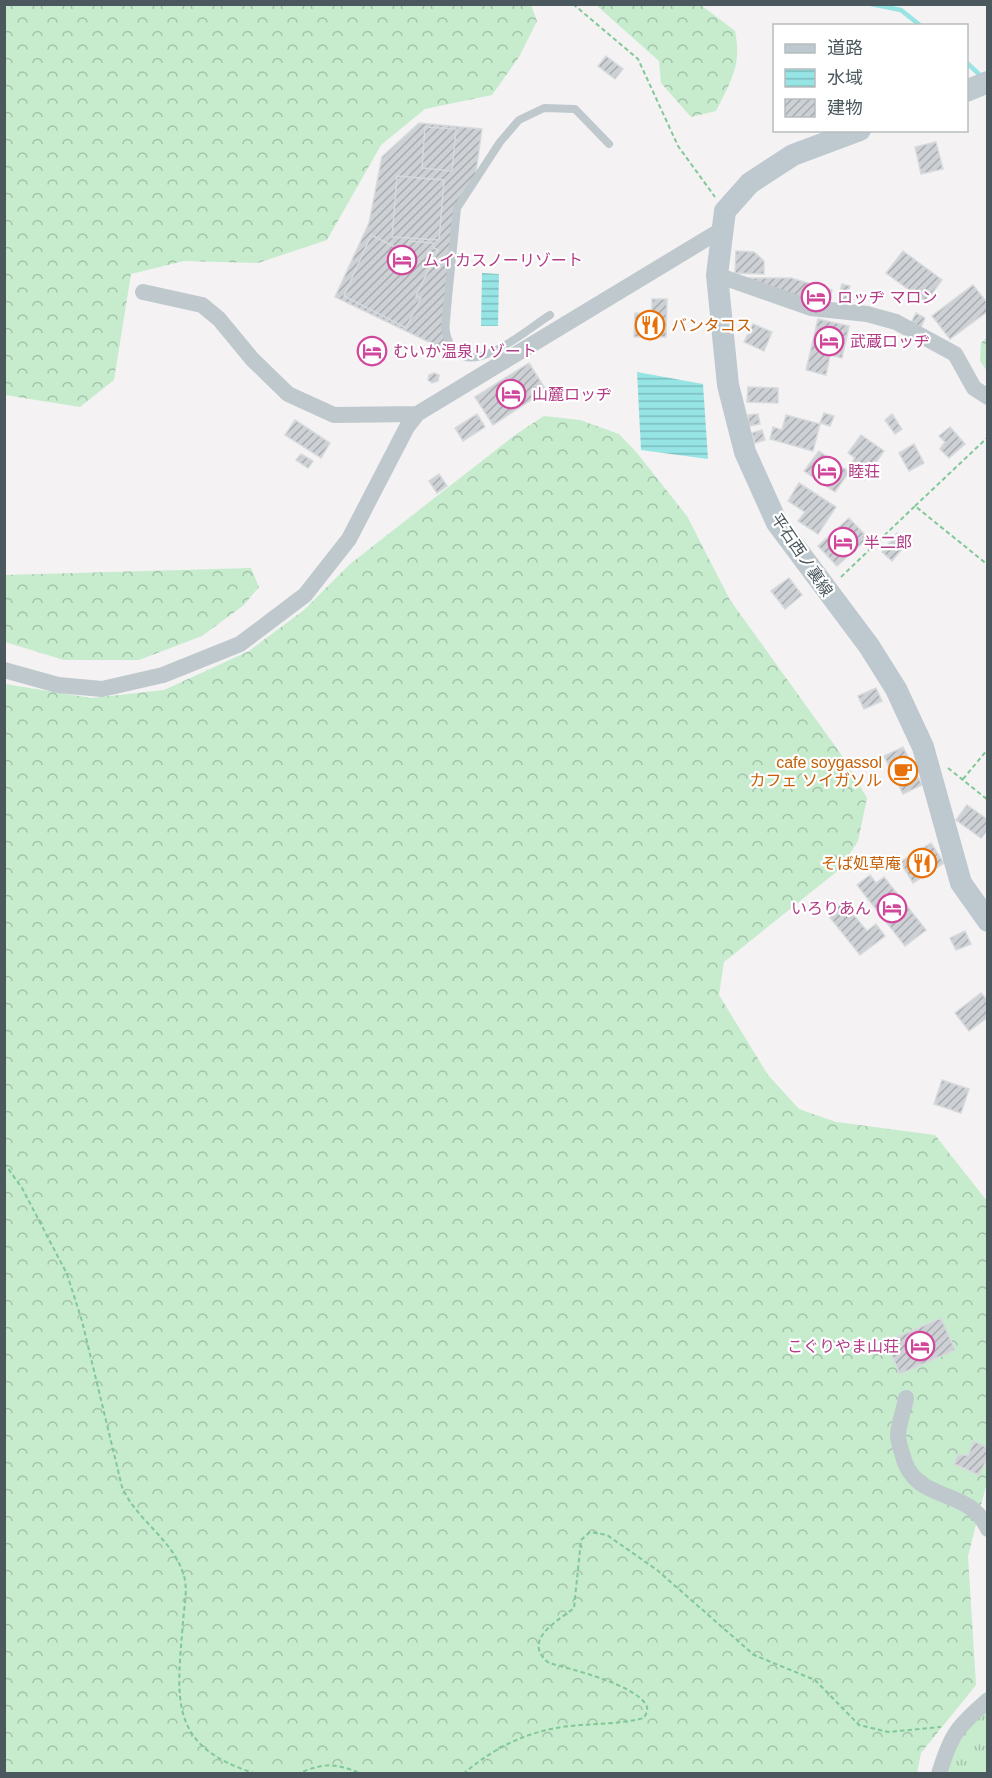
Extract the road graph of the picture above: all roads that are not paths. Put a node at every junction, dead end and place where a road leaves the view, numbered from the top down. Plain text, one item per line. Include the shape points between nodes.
1 (987, 82) edge
2 (968, 90) edge
3 (855, 132) edge
4 (609, 144) dead end
5 (723, 220) junction
6 (717, 275) junction
7 (143, 292) dead end
8 (550, 315) dead end
9 (987, 398) edge
10 (417, 414) junction
11 (4, 670) edge
12 (987, 921) edge
13 (906, 1398) dead end
14 (987, 1529) edge
15 (987, 1700) edge
16 (939, 1773) edge

1 - 2 main road
3 - 5 main road via 793,155 750,183
4 - 8 lane via 575,109 544,108 519,120 457,208 445,327 448,344 458,356 470,359 492,352
5 - 6 main road, 平石西ノ裏線
5 - 10 street
6 - 9 street via 811,308 867,314 896,322 955,354 975,388
6 - 12 main road, 平石西ノ裏線 via 728,385 745,452 777,523 896,688 923,747 961,884
7 - 10 street via 202,305 288,394 334,415
10 - 11 street via 349,539 305,595 240,644 163,675 102,689 58,685
13 - 14 street via 898,1436 906,1470 927,1490 962,1501 981,1515
15 - 16 street via 959,1725

